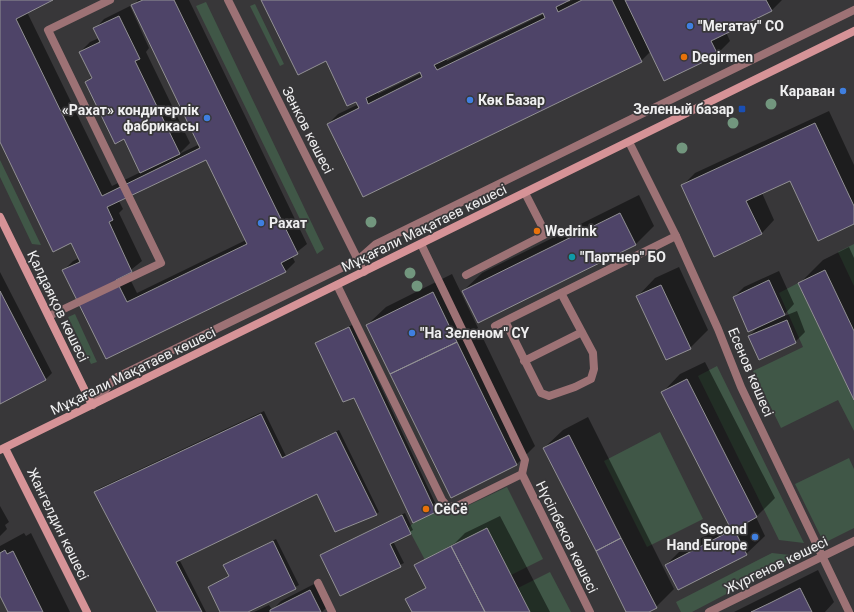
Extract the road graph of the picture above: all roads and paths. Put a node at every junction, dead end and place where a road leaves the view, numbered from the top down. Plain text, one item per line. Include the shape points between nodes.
1 (110, 0) edge
2 (228, 0) edge
3 (854, 10) edge
4 (854, 31) edge
5 (629, 142) junction
6 (525, 193) junction
7 (0, 217) edge
8 (676, 236) junction
9 (421, 244) junction
10 (358, 260) junction
11 (364, 272) junction
12 (466, 275) dead end
13 (337, 285) junction
14 (561, 293) junction
15 (49, 316) junction
16 (505, 321) junction
17 (495, 326) dead end
18 (582, 332) junction
19 (524, 361) junction
20 (92, 405) junction
21 (3, 449) edge
22 (522, 474) junction
23 (854, 541) edge
24 (822, 557) junction
25 (318, 583) dead end
26 (87, 612) edge
27 (332, 612) edge
28 (590, 612) edge
29 (709, 612) edge
30 (849, 612) edge

1 - 15 street via 48,30 161,264
2 - 10 street, Зенков көшесі
3 - 10 street via 376,244
4 - 5 main road, Мұқағали Мақатаев көшесі
5 - 6 main road, Мұқағали Мақатаев көшесі
5 - 8 street, Есенов көшесі
6 - 9 main road, Мұқағали Мақатаев көшесі
6 - 12 street via 546,234
7 - 15 main road, Қалдаяқов көшесі
8 - 14 street
8 - 24 street, Есенов көшесі via 741,387
9 - 11 main road, Мұқағали Мақатаев көшесі
9 - 22 street via 525,460
10 - 11 street, Зенков көшесі
10 - 20 street via 115,378
11 - 13 main road, Мұқағали Мақатаев көшесі
13 - 20 main road, Мұқағали Мақатаев көшесі
13 - 22 street via 442,500 448,507 457,506
14 - 16 street
14 - 18 street
15 - 20 main road, Қалдаяқов көшесі
16 - 17 street
16 - 19 street
18 - 19 street
18 - 19 street via 593,354 594,368 590,379 575,387 549,396 541,393
20 - 21 main road, Мұқағали Мақатаев көшесі
21 - 26 main road, Жангелдин көшесі
22 - 28 street, Нүсіпбеков көшесі
23 - 24 street, Жүргенов көшесі
24 - 29 street, Жүргенов көшесі
24 - 30 street, Есенов көшесі
25 - 27 street

